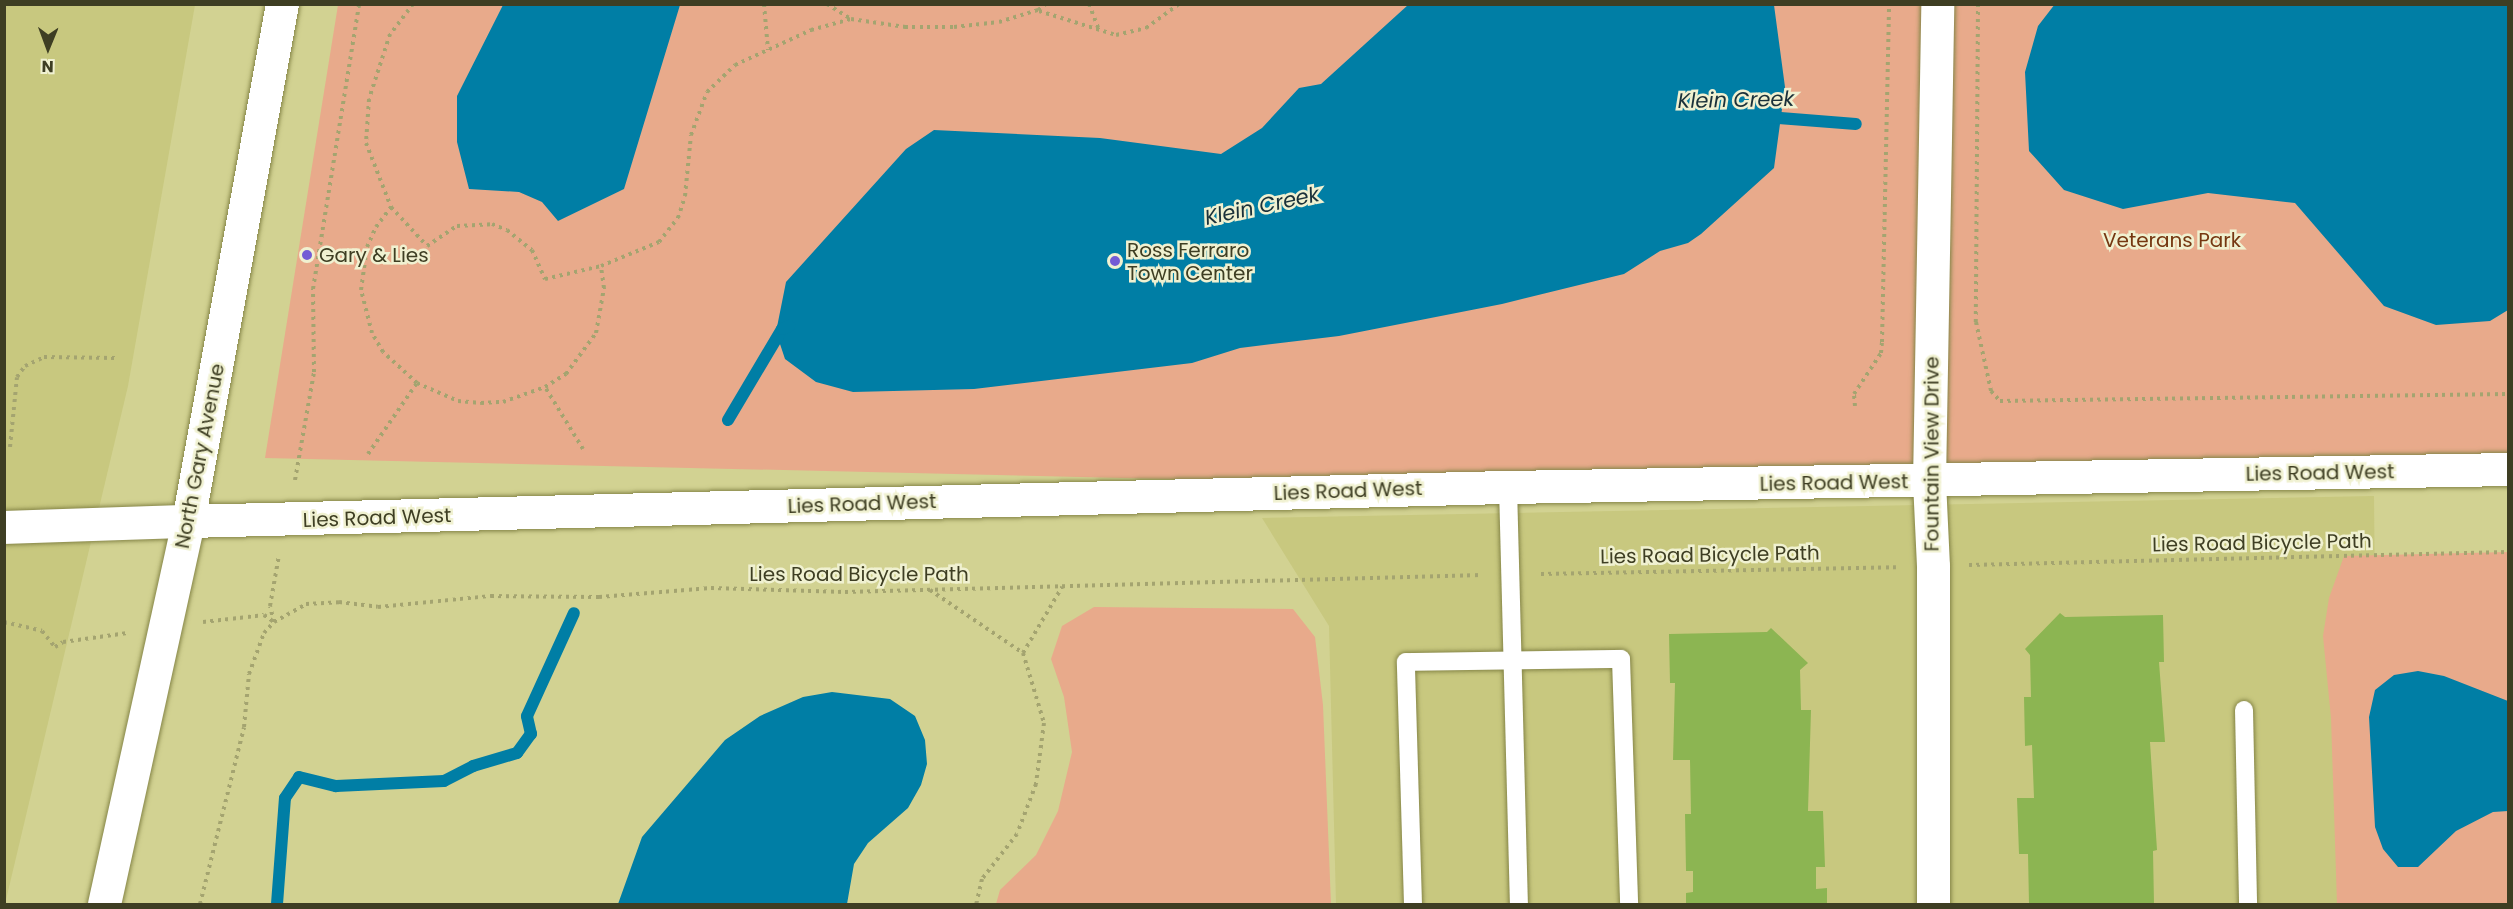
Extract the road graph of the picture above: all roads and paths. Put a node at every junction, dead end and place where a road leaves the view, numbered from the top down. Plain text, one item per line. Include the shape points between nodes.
1 (282, 4) edge
2 (359, 4) edge
3 (413, 4) edge
4 (764, 4) edge
5 (827, 4) edge
6 (1046, 4) edge
7 (1089, 4) edge
8 (1179, 4) edge
9 (1889, 4) edge
10 (1937, 4) edge
11 (1978, 4) edge
12 (1038, 10) junction
13 (851, 19) junction
14 (1100, 31) junction
15 (768, 50) junction
16 (391, 207) junction
17 (601, 266) junction
18 (115, 358) dead end
19 (417, 383) junction
20 (545, 387) junction
21 (2508, 394) edge
22 (1855, 406) dead end
23 (304, 441) dead end
24 (10, 447) dead end
25 (583, 449) dead end
26 (368, 454) dead end
27 (2508, 469) edge
28 (1929, 482) junction
29 (1508, 487) junction
30 (188, 521) junction
31 (4, 527) edge
32 (2508, 552) edge
33 (2016, 564) dead end
34 (1860, 568) dead end
35 (1561, 574) dead end
36 (1463, 576) dead end
37 (1062, 587) junction
38 (930, 590) junction
39 (270, 606) dead end
40 (264, 615) dead end
41 (4, 622) edge
42 (274, 622) junction
43 (63, 642) dead end
44 (1023, 653) junction
45 (1512, 660) junction
46 (2244, 710) dead end
47 (104, 904) edge
48 (200, 904) edge
49 (976, 904) edge
50 (1413, 904) edge
51 (1519, 904) edge
52 (1629, 904) edge
53 (1933, 904) edge
54 (2248, 904) edge

1 - 30 street, North Gary Avenue
2 - 23 path via 313,289 314,372
3 - 16 path via 390,34 369,99 366,143
4 - 15 path
5 - 13 path
6 - 12 path
7 - 14 path
8 - 14 path via 1146,28 1116,35
9 - 22 path via 1882,342 1875,364 1854,394
10 - 28 street, Fountain View Drive
11 - 21 path via 1976,322 1991,391 2000,400
12 - 13 path via 999,22 954,27 905,27
12 - 14 path
13 - 15 path via 812,30
15 - 17 path via 735,65 707,92 691,135 685,196 678,218 658,242
16 - 17 path via 427,246 457,226 492,224 507,230 532,250 545,279
16 - 19 path via 367,247 362,268 364,311 383,352
17 - 20 path via 604,288 596,333 566,374
18 - 24 path via 44,357 25,366 17,377
19 - 20 path via 447,397 481,403 503,402
19 - 26 path
20 - 25 path
27 - 28 street, Lies Road West
28 - 29 street, Lies Road West
28 - 53 street, Fountain View Drive via 1933,566
29 - 30 street, Lies Road West
29 - 45 lane
30 - 31 street, Lies Road West
30 - 47 street, North Gary Avenue
32 - 33 path, Lies Road Bicycle Path
34 - 35 path, Lies Road Bicycle Path
36 - 37 path, Lies Road Bicycle Path
37 - 38 path, Lies Road Bicycle Path
37 - 44 path
38 - 42 path, Lies Road Bicycle Path via 711,588 599,597 491,596 378,608 339,602 306,604
38 - 44 path
39 - 42 path
40 - 42 path
41 - 43 path via 42,631 55,647
42 - 48 path via 264,633 251,665 244,727
44 - 49 path via 1044,723 1036,784 1017,834 982,879
45 - 50 lane via 1406,662
45 - 51 lane
45 - 52 lane via 1621,659
46 - 54 lane

